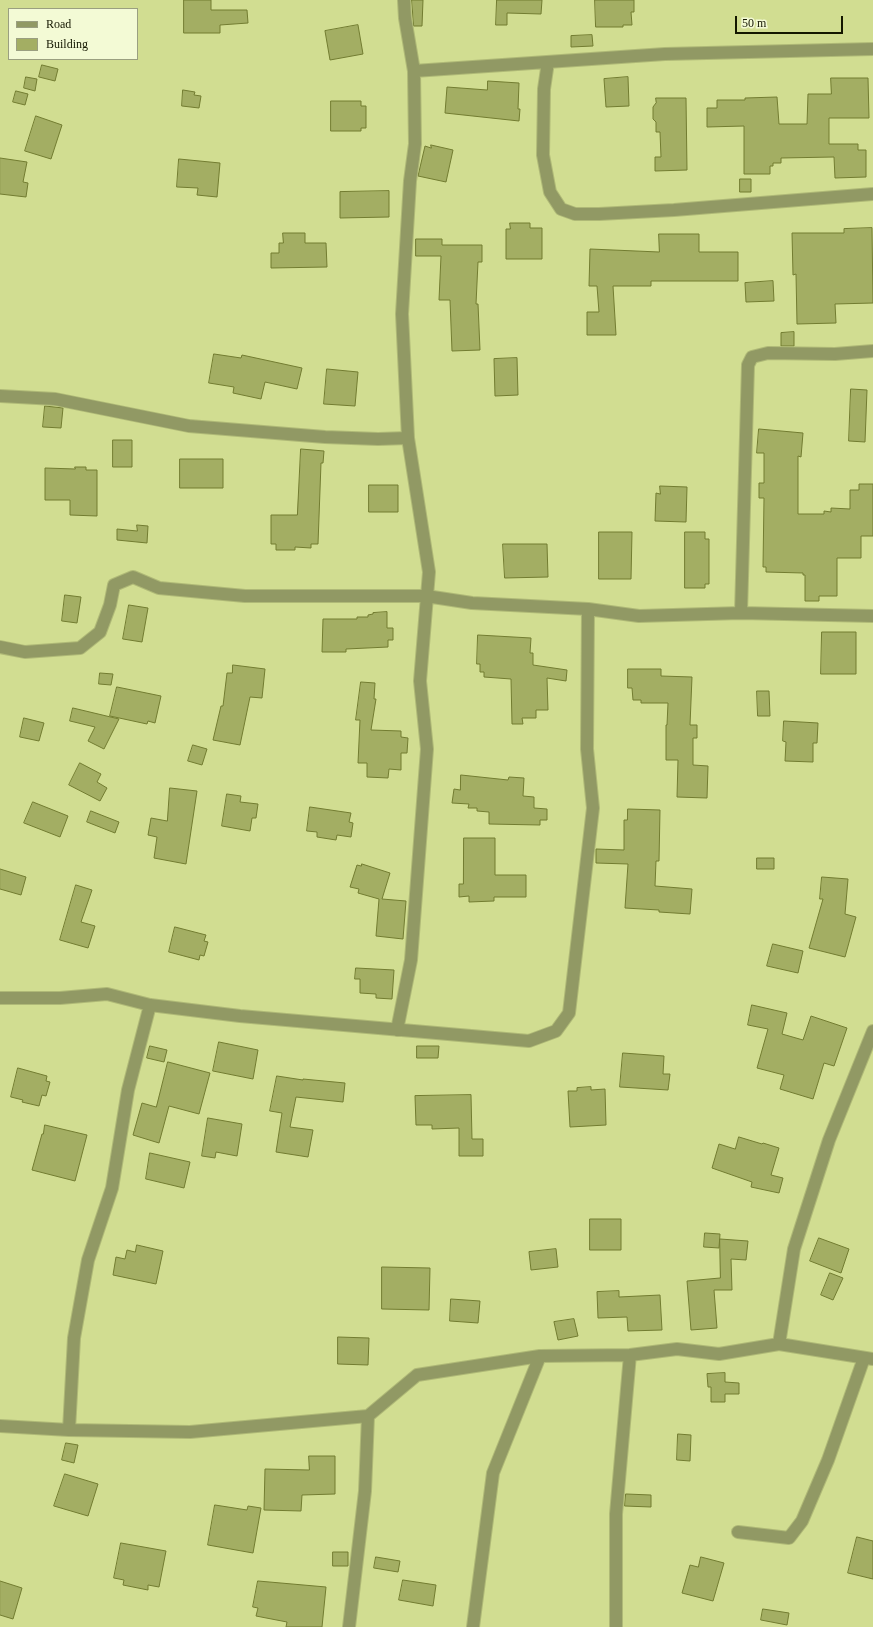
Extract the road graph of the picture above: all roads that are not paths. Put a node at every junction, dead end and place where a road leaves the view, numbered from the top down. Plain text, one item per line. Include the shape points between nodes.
1 (404, 0) edge
2 (873, 49) edge
3 (548, 62) junction
4 (414, 71) junction
5 (873, 194) edge
6 (873, 351) edge
7 (0, 396) edge
8 (408, 438) junction
9 (426, 596) junction
10 (588, 609) junction
11 (741, 613) junction
12 (873, 616) edge
13 (0, 647) edge
14 (0, 998) edge
15 (150, 1005) junction
16 (397, 1030) junction
17 (873, 1031) edge
18 (779, 1344) junction
19 (630, 1355) junction
20 (540, 1356) junction
21 (869, 1358) edge
22 (368, 1416) junction
23 (0, 1426) edge
24 (69, 1430) junction
25 (738, 1532) dead end
26 (349, 1627) edge
27 (473, 1627) edge
28 (616, 1627) edge

1 - 4 street
2 - 3 street via 664,54
3 - 4 street
3 - 5 street via 544,89 543,155 550,192 561,209 575,214 599,214
4 - 8 street via 415,144 410,181 402,314
6 - 11 street via 835,354 768,353 752,358 748,365
7 - 8 street via 56,399 189,426 325,437
8 - 9 street via 429,572
9 - 10 street via 472,603
9 - 13 street via 245,596 159,588 133,577 114,585 100,632 80,648 25,652
9 - 16 street via 420,681 427,756 411,960
10 - 11 street via 638,616
10 - 16 street via 587,749 593,808 569,1013 556,1031 529,1041
11 - 12 street
14 - 15 street via 60,998 107,994
15 - 16 street
15 - 24 street via 128,1090 112,1188 88,1260 74,1338
17 - 18 street via 829,1140 794,1249
18 - 19 street via 719,1354 677,1349
18 - 21 street
19 - 20 street
19 - 28 street via 616,1514
20 - 22 street via 417,1375
20 - 27 street via 493,1473
21 - 25 street via 802,1521 789,1538
22 - 24 street via 190,1432
22 - 26 street via 365,1491
23 - 24 street

